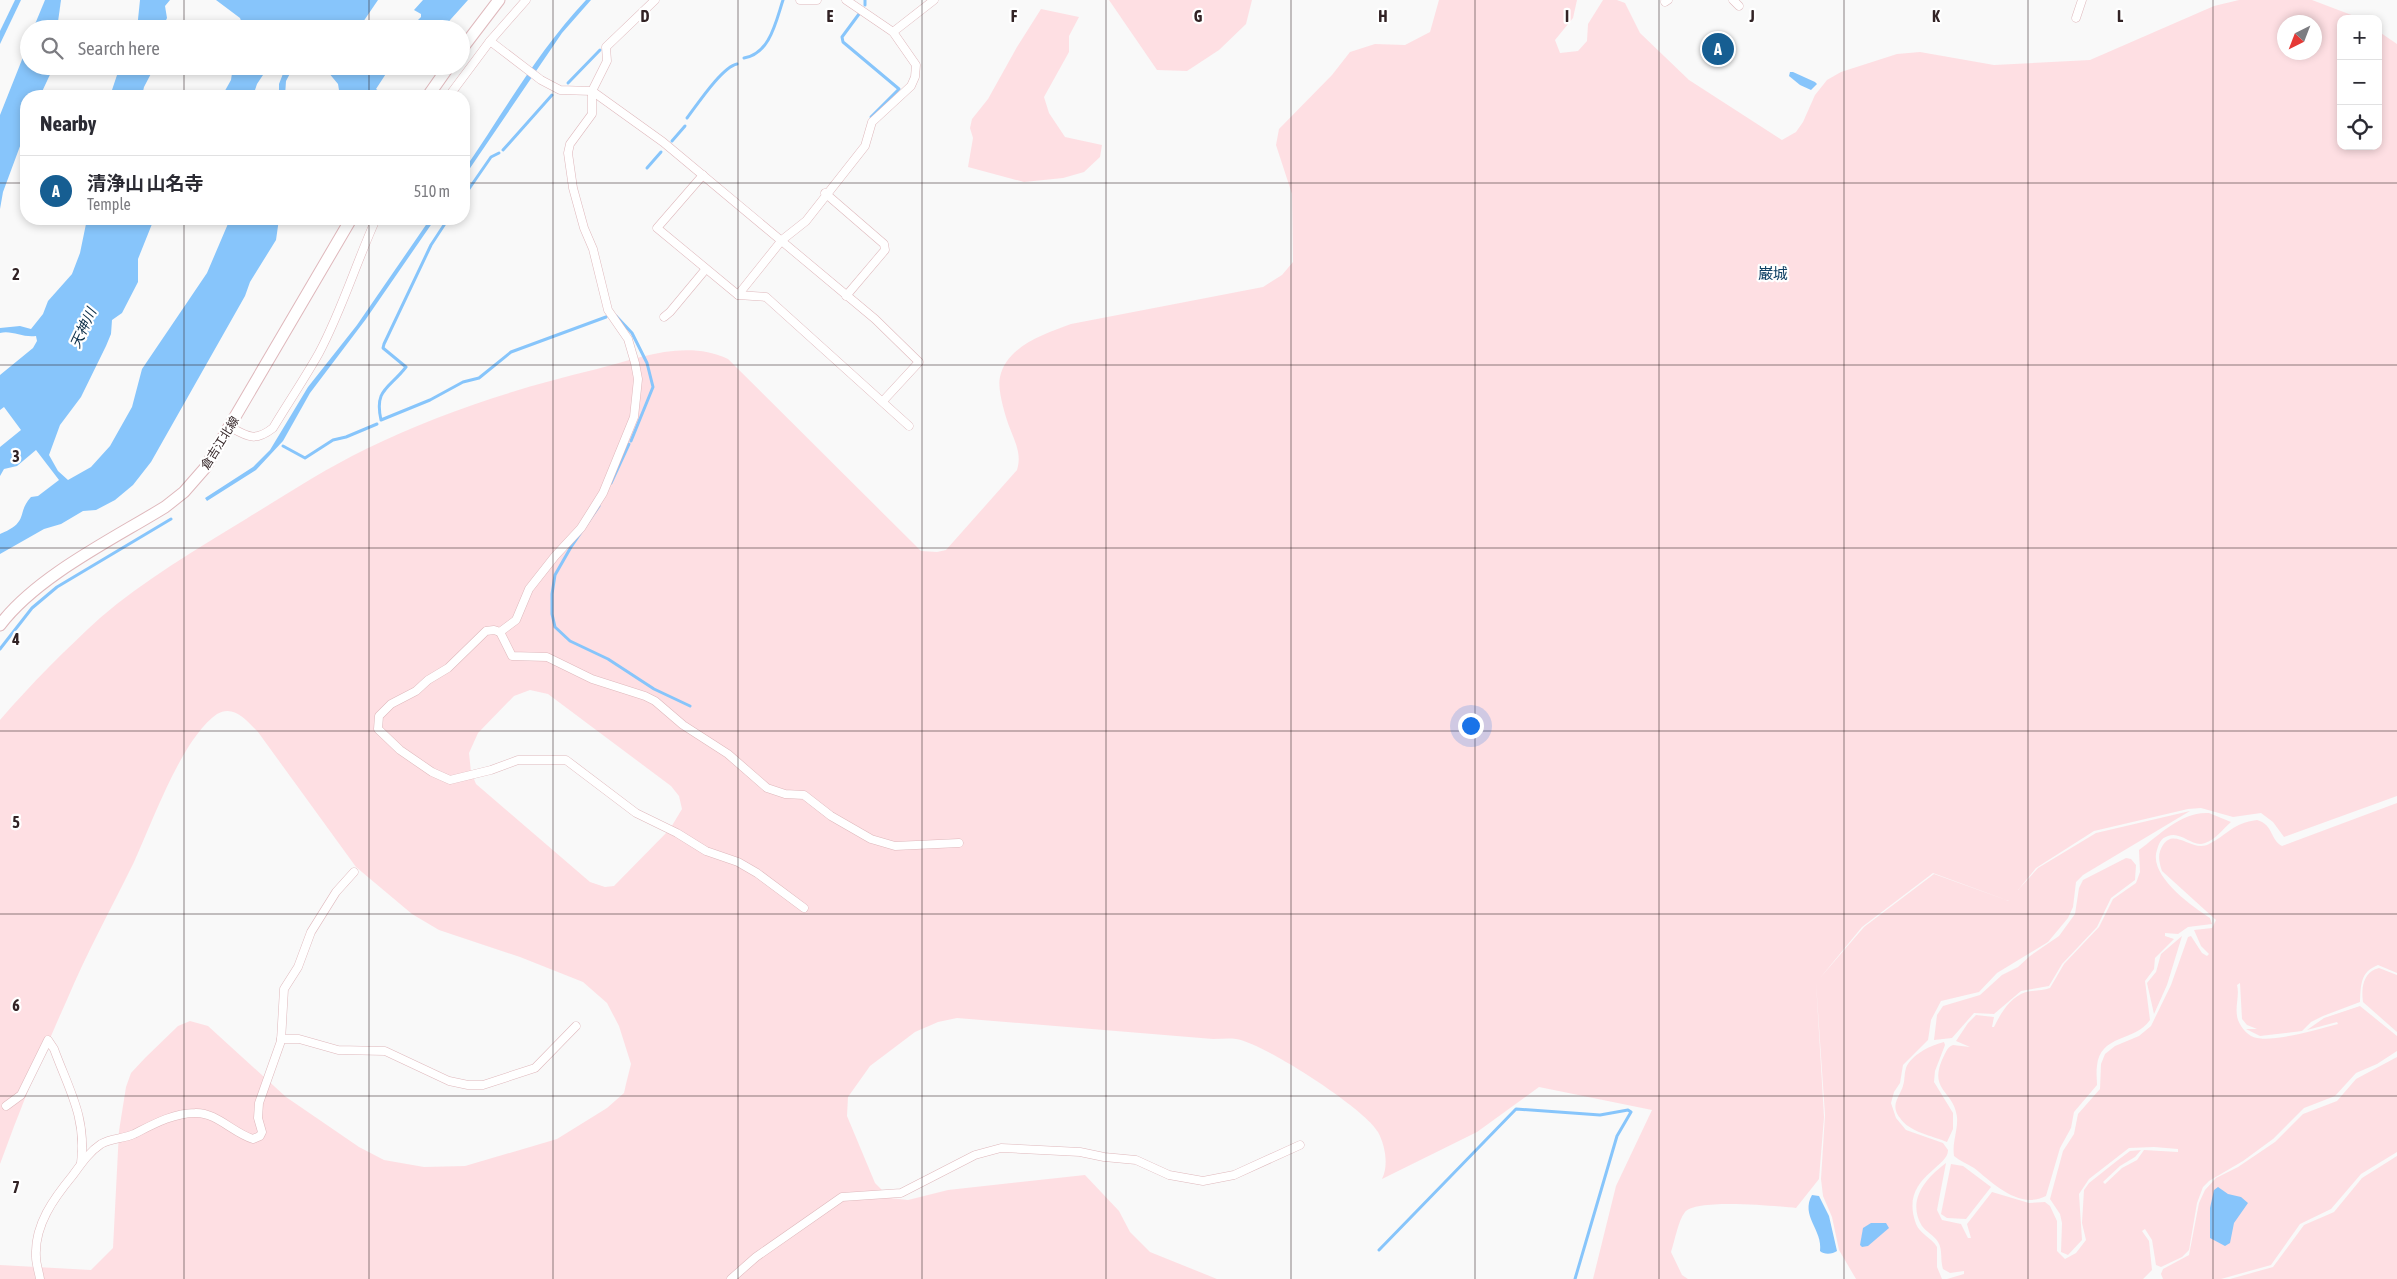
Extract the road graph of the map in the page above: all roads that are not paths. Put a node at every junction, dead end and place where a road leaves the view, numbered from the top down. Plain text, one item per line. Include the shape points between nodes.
1 (499, 0) edge
2 (526, 0) edge
3 (655, 0) edge
4 (800, 0) edge
5 (817, 0) edge
6 (846, 0) edge
7 (934, 0) edge
8 (1733, 0) edge
9 (2082, 0) edge
10 (1739, 6) dead end
11 (2085, 18) dead end
12 (892, 32) junction
13 (470, 38) edge
14 (490, 41) junction
15 (470, 68) edge
16 (443, 75) edge
17 (465, 75) edge
18 (432, 90) edge
19 (453, 90) edge
20 (592, 91) junction
21 (702, 175) junction
22 (825, 193) junction
23 (348, 225) edge
24 (374, 225) edge
25 (782, 240) junction
26 (705, 270) junction
27 (738, 295) junction
28 (846, 296) junction
29 (664, 317) dead end
30 (882, 401) junction
31 (909, 426) dead end
32 (230, 427) junction
33 (0, 625) edge
34 (500, 632) junction
35 (959, 843) dead end
36 (354, 872) dead end
37 (804, 908) dead end
38 (576, 1026) dead end
39 (281, 1039) junction
40 (6, 1106) dead end
41 (1300, 1145) dead end
42 (81, 1165) junction
43 (40, 1279) edge
44 (730, 1279) edge

1 - 13 main road
2 - 14 street
3 - 20 street via 606,47 607,61
4 - 5 street
6 - 12 street
7 - 12 street
8 - 10 street
9 - 11 street via 2077,15
12 - 22 street via 916,65 916,77 872,122 865,146
14 - 15 street
14 - 20 street via 540,80 560,90
16 - 18 main road
17 - 19 street
20 - 21 street
20 - 34 street via 592,114 570,144 568,153 572,188 593,250 608,310 628,339 635,363 638,379 634,417 602,493 581,528 529,589 516,620
21 - 25 street
21 - 26 street via 657,228
22 - 25 street via 805,222
22 - 28 street via 884,244 885,250
23 - 32 main road, 倉吉江北線
24 - 32 street via 319,353 273,428 263,436 253,437
25 - 27 street
25 - 28 street
26 - 27 street
26 - 29 street
27 - 30 street via 766,297
28 - 30 street via 919,362
30 - 31 street
32 - 33 main road, 倉吉江北線 via 205,468 184,492 32,590
34 - 35 street via 512,656 548,657 592,680 655,701 683,725 728,754 767,788 785,794 804,795 831,816 871,838 895,846
34 - 37 street via 486,631 448,668 391,704 379,716 378,729 400,750 450,780 518,760 566,760 636,813 677,832 706,851 738,862
36 - 39 street via 336,892 311,932 298,967 284,989
38 - 39 street via 535,1068 483,1085 449,1081 386,1051 338,1050 299,1039
39 - 42 street via 258,1103 262,1132 257,1138 246,1137 196,1112 102,1143
40 - 42 street via 22,1095 48,1040 82,1126
41 - 44 street via 1234,1175 1202,1181 1169,1175 1136,1160 1080,1152 1001,1148 975,1155 901,1193 842,1198 756,1256
42 - 43 street via 55,1196 42,1224 36,1258

